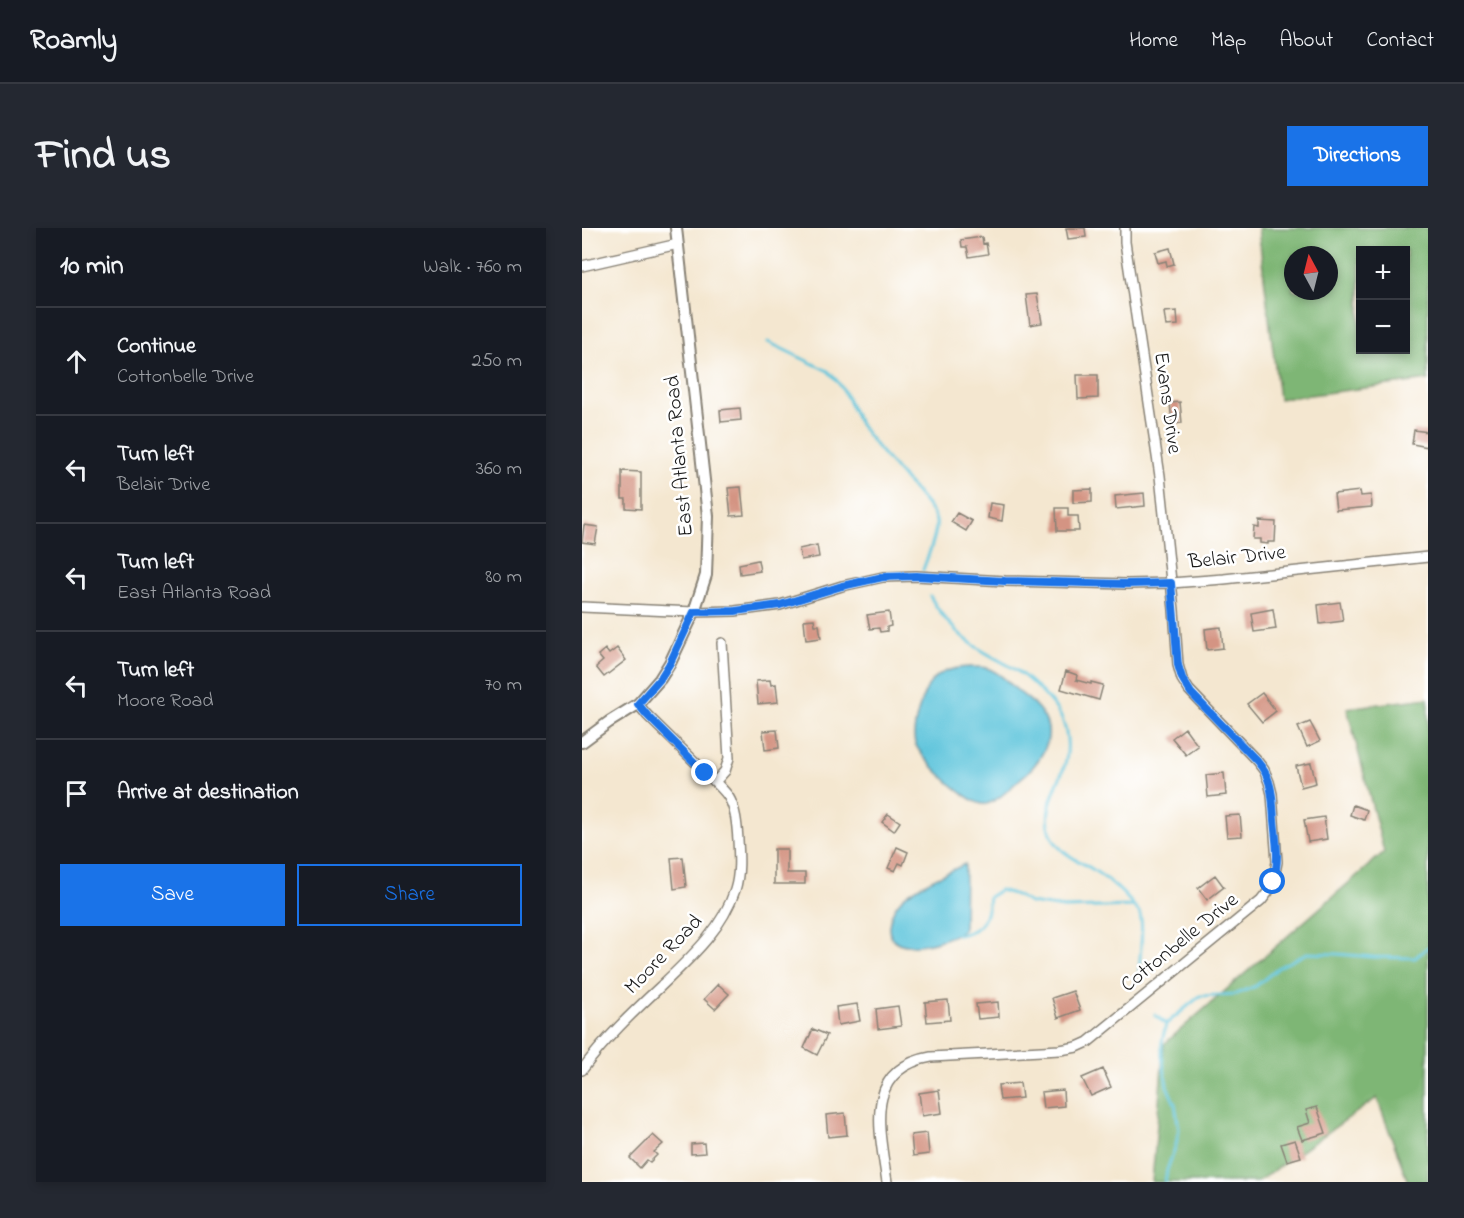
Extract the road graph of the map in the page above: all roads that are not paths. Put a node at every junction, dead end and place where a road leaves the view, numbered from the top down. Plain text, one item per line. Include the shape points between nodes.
1 (676, 228) edge
2 (1125, 228) edge
3 (678, 244) junction
4 (582, 266) edge
5 (1428, 556) edge
6 (1171, 583) junction
7 (582, 607) edge
8 (694, 612) junction
9 (722, 643) dead end
10 (638, 704) junction
11 (582, 742) edge
12 (715, 782) junction
13 (582, 1070) edge
14 (886, 1182) edge

1 - 3 street, East Atlanta Road
2 - 6 street, Evans Drive
3 - 4 street
3 - 8 street, East Atlanta Road via 708,516 706,575
5 - 6 street, Belair Drive
6 - 8 street, Belair Drive via 883,577 780,605
6 - 14 street, Cottonbelle Drive via 1182,678 1191,693 1257,761 1269,782 1277,862 1271,887 1261,901 1082,1045 1060,1050 931,1057 903,1068 887,1083 879,1106
7 - 8 street, Belair Drive
8 - 10 street, East Atlanta Road via 670,663
9 - 12 street via 729,758
10 - 11 street, East Atlanta Road
10 - 12 street, Moore Road
12 - 13 street, Moore Road via 733,806 738,839 738,875 723,916 702,945 615,1030

